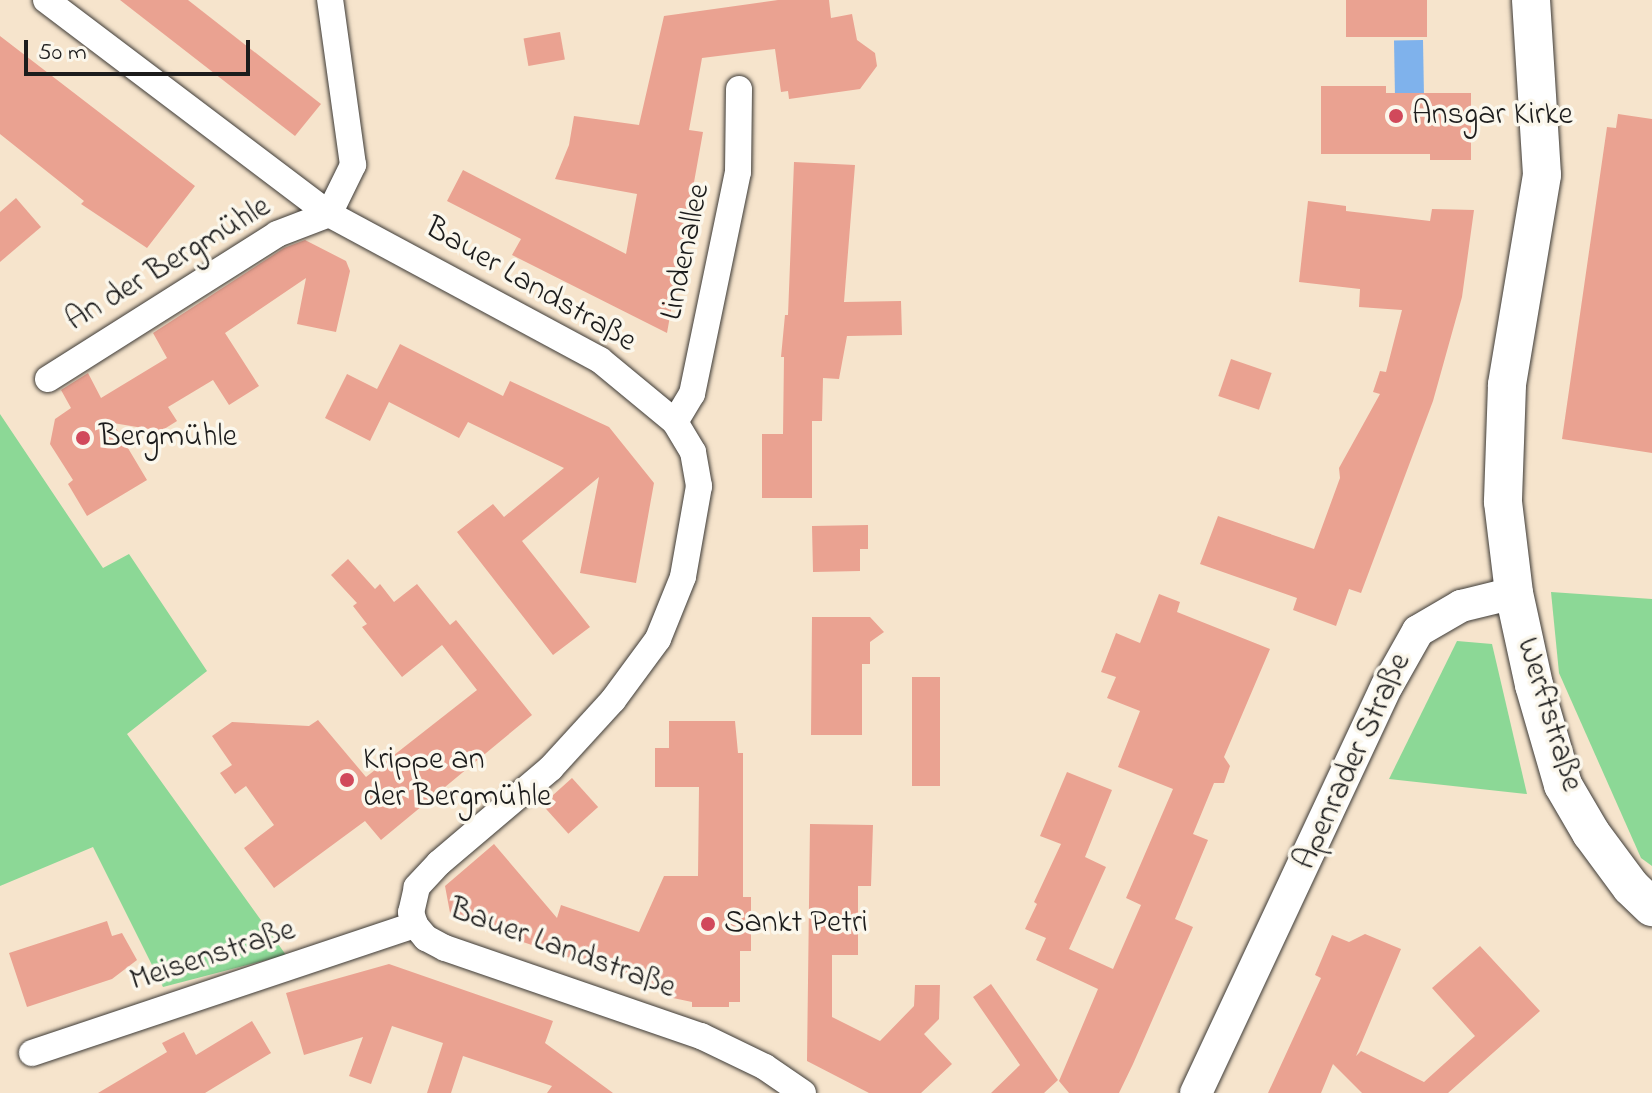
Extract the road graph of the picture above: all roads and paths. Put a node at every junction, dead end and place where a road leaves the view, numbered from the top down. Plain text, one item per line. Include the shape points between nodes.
1 (46, 0) edge
2 (330, 0) edge
3 (1531, 0) edge
4 (739, 89) dead end
5 (329, 214) junction
6 (48, 379) dead end
7 (675, 422) junction
8 (1514, 593) junction
9 (1652, 907) edge
10 (415, 925) junction
11 (32, 1053) dead end
12 (803, 1093) edge
13 (1196, 1093) edge

1 - 5 street, Bauer Landstraße
2 - 5 street via 353,165
3 - 8 main road via 1542,175 1507,385 1503,502
4 - 7 street, Lindenallee via 738,172 692,394
5 - 6 street, An der Bergmühle via 277,234
5 - 7 street, Bauer Landstraße via 600,360
7 - 10 street, Bauer Landstraße via 693,452 699,486 683,577 658,639 613,700 551,768 417,887 411,912
8 - 9 main road, Werftstraße via 1563,785 1591,833
8 - 13 street, Apenrader Straße via 1461,606 1418,631
10 - 11 street, Meisenstraße
10 - 12 street, Bauer Landstraße via 445,948 701,1036 765,1067

